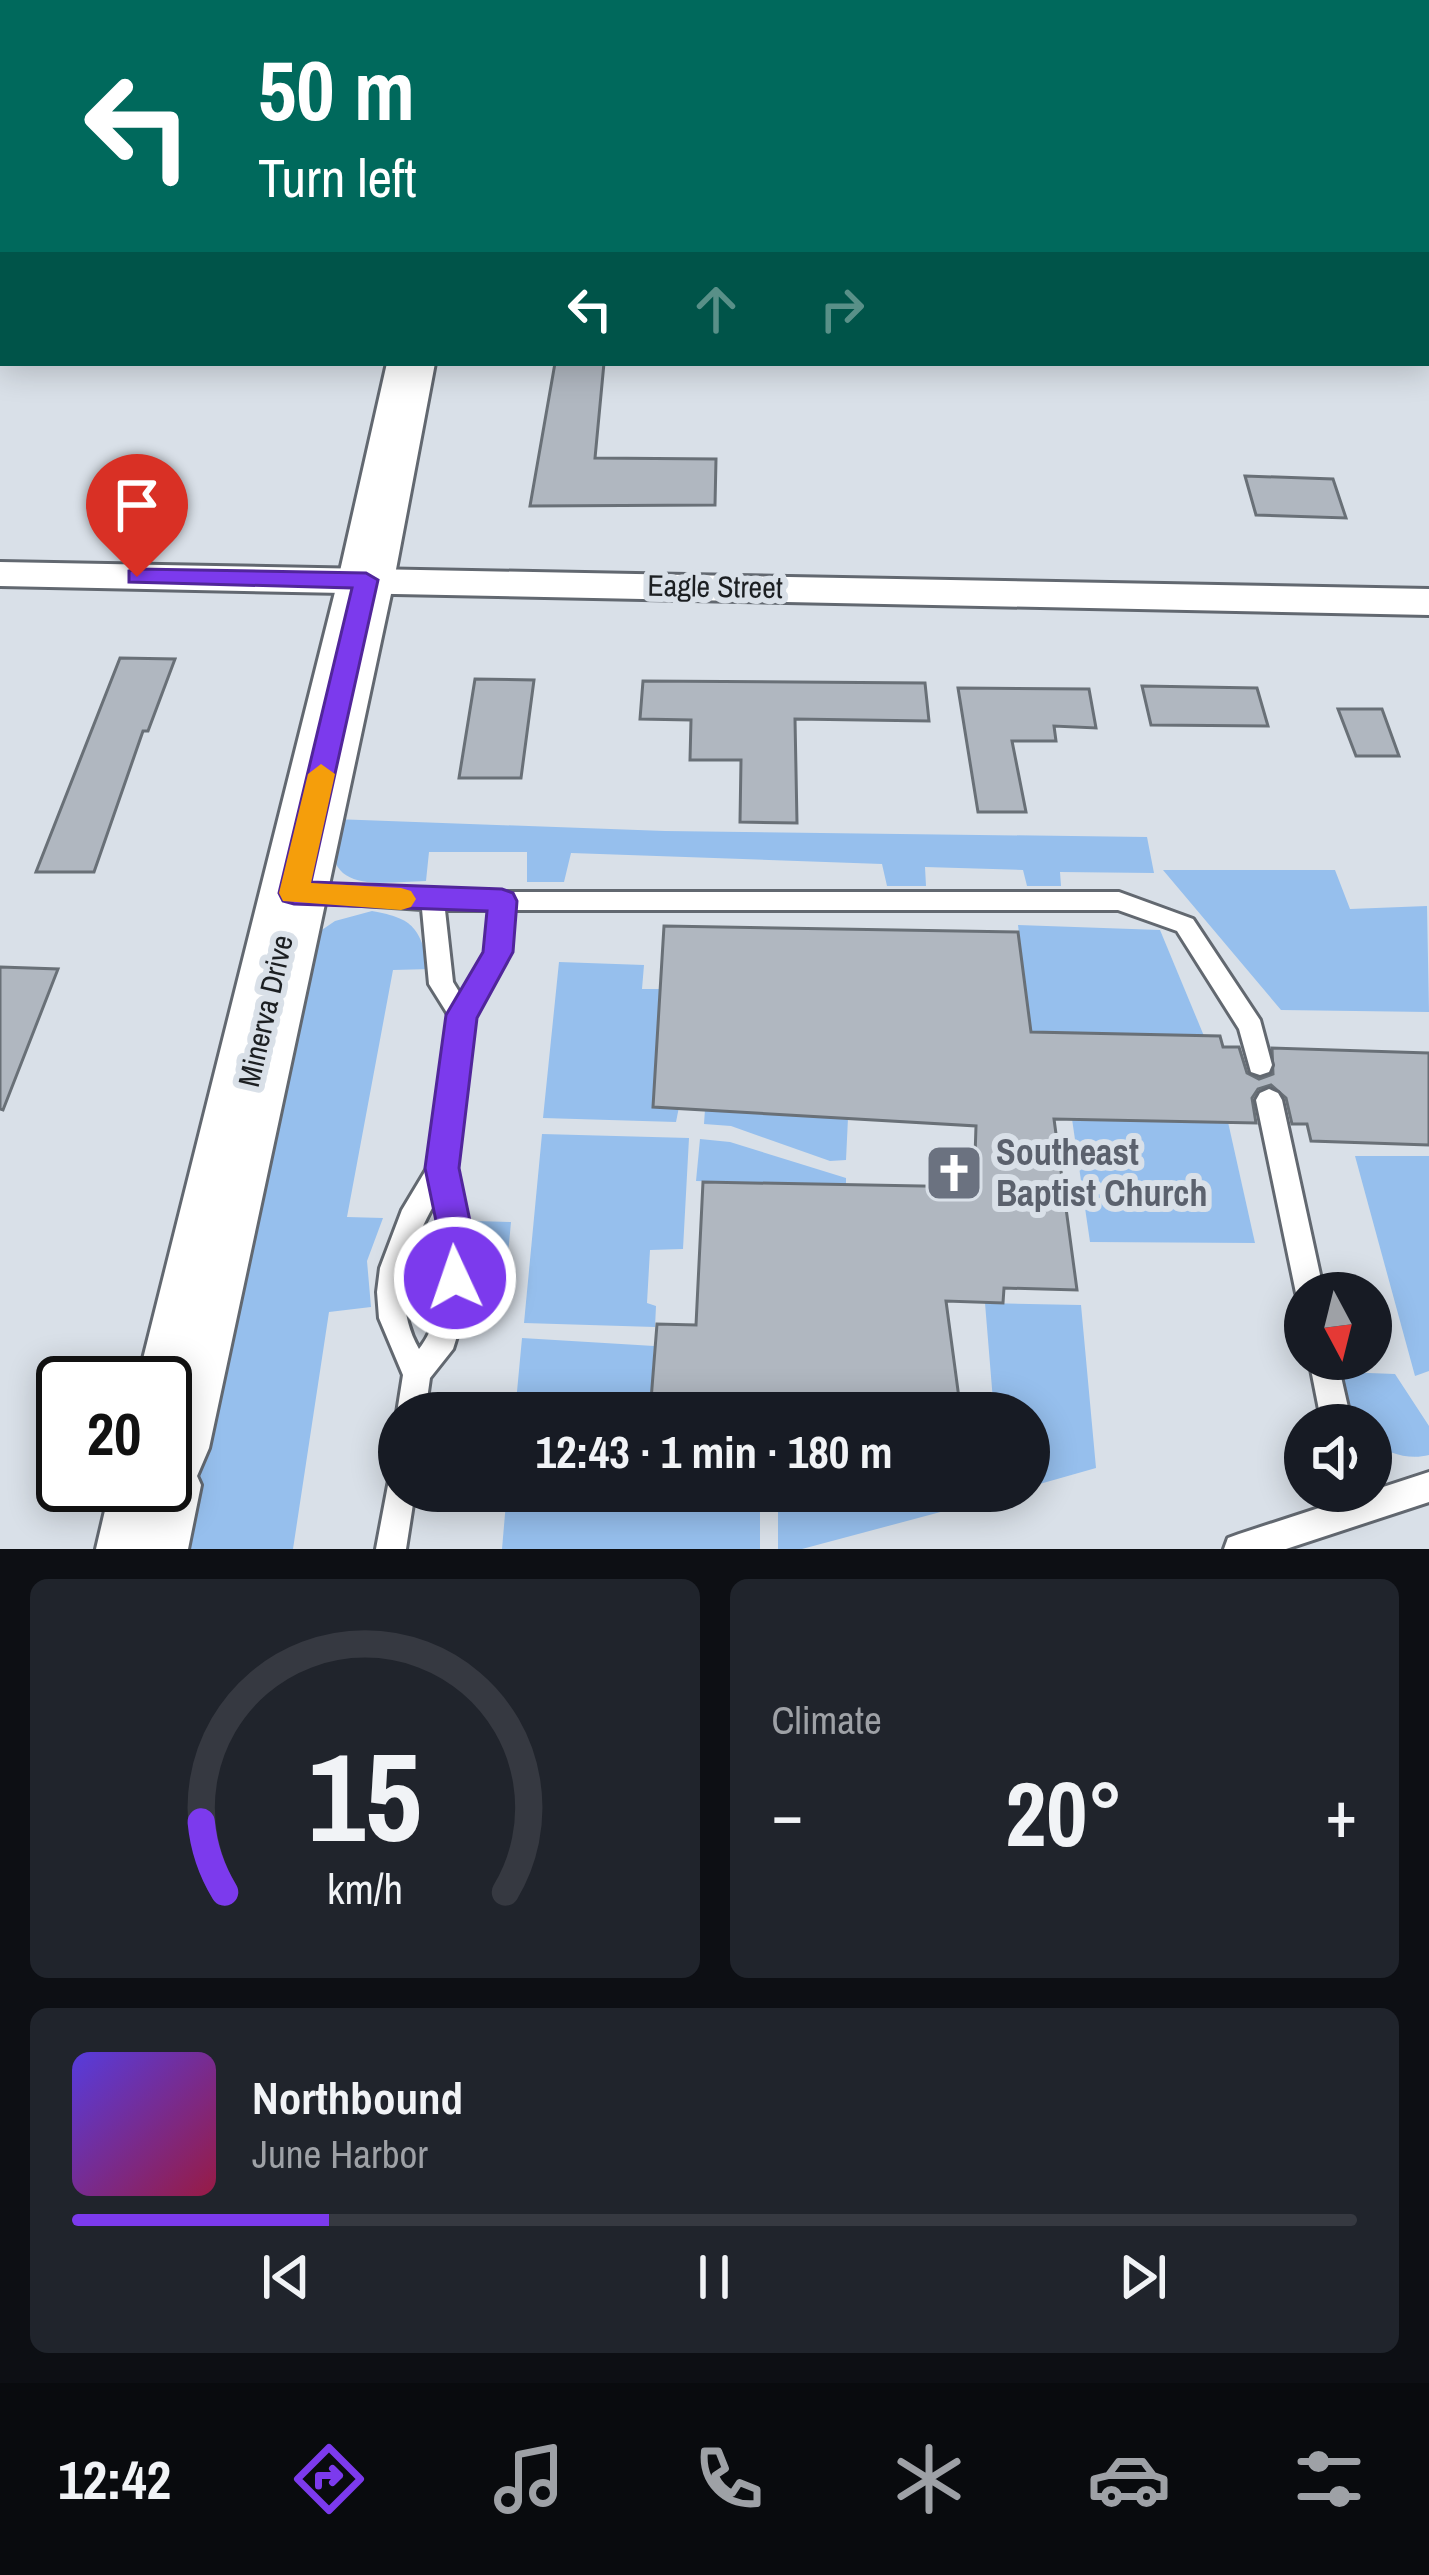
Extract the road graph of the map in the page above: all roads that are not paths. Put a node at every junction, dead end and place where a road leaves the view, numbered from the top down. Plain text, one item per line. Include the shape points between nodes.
1 (410, 366) edge
2 (0, 574) edge
3 (366, 580) junction
4 (1429, 602) edge
5 (294, 893) junction
6 (433, 901) junction
7 (502, 901) junction
8 (461, 1015) junction
9 (1260, 1065) dead end
10 (1269, 1100) dead end
11 (442, 1168) junction
12 (1306, 1272) edge
13 (186, 1356) edge
14 (417, 1373) junction
15 (414, 1392) edge
16 (1429, 1486) edge
17 (1392, 1493) edge
18 (151, 1512) edge
19 (397, 1512) edge
20 (1326, 1512) edge
21 (142, 1549) edge
22 (391, 1549) edge
23 (1239, 1549) edge

1 - 3 street, Minerva Drive
2 - 3 street, Eagle Street
3 - 4 street, Eagle Street
3 - 5 street, Minerva Drive
5 - 6 lane
5 - 13 street, Minerva Drive
6 - 7 lane
6 - 8 lane via 441,984
7 - 8 lane via 498,952
7 - 9 lane via 1119,901 1186,925 1251,1027
8 - 11 lane
10 - 12 lane
11 - 14 lane via 459,1250 442,1340
11 - 14 lane via 394,1251 397,1343
14 - 15 lane
16 - 17 lane
18 - 21 street
19 - 22 lane
20 - 23 lane

